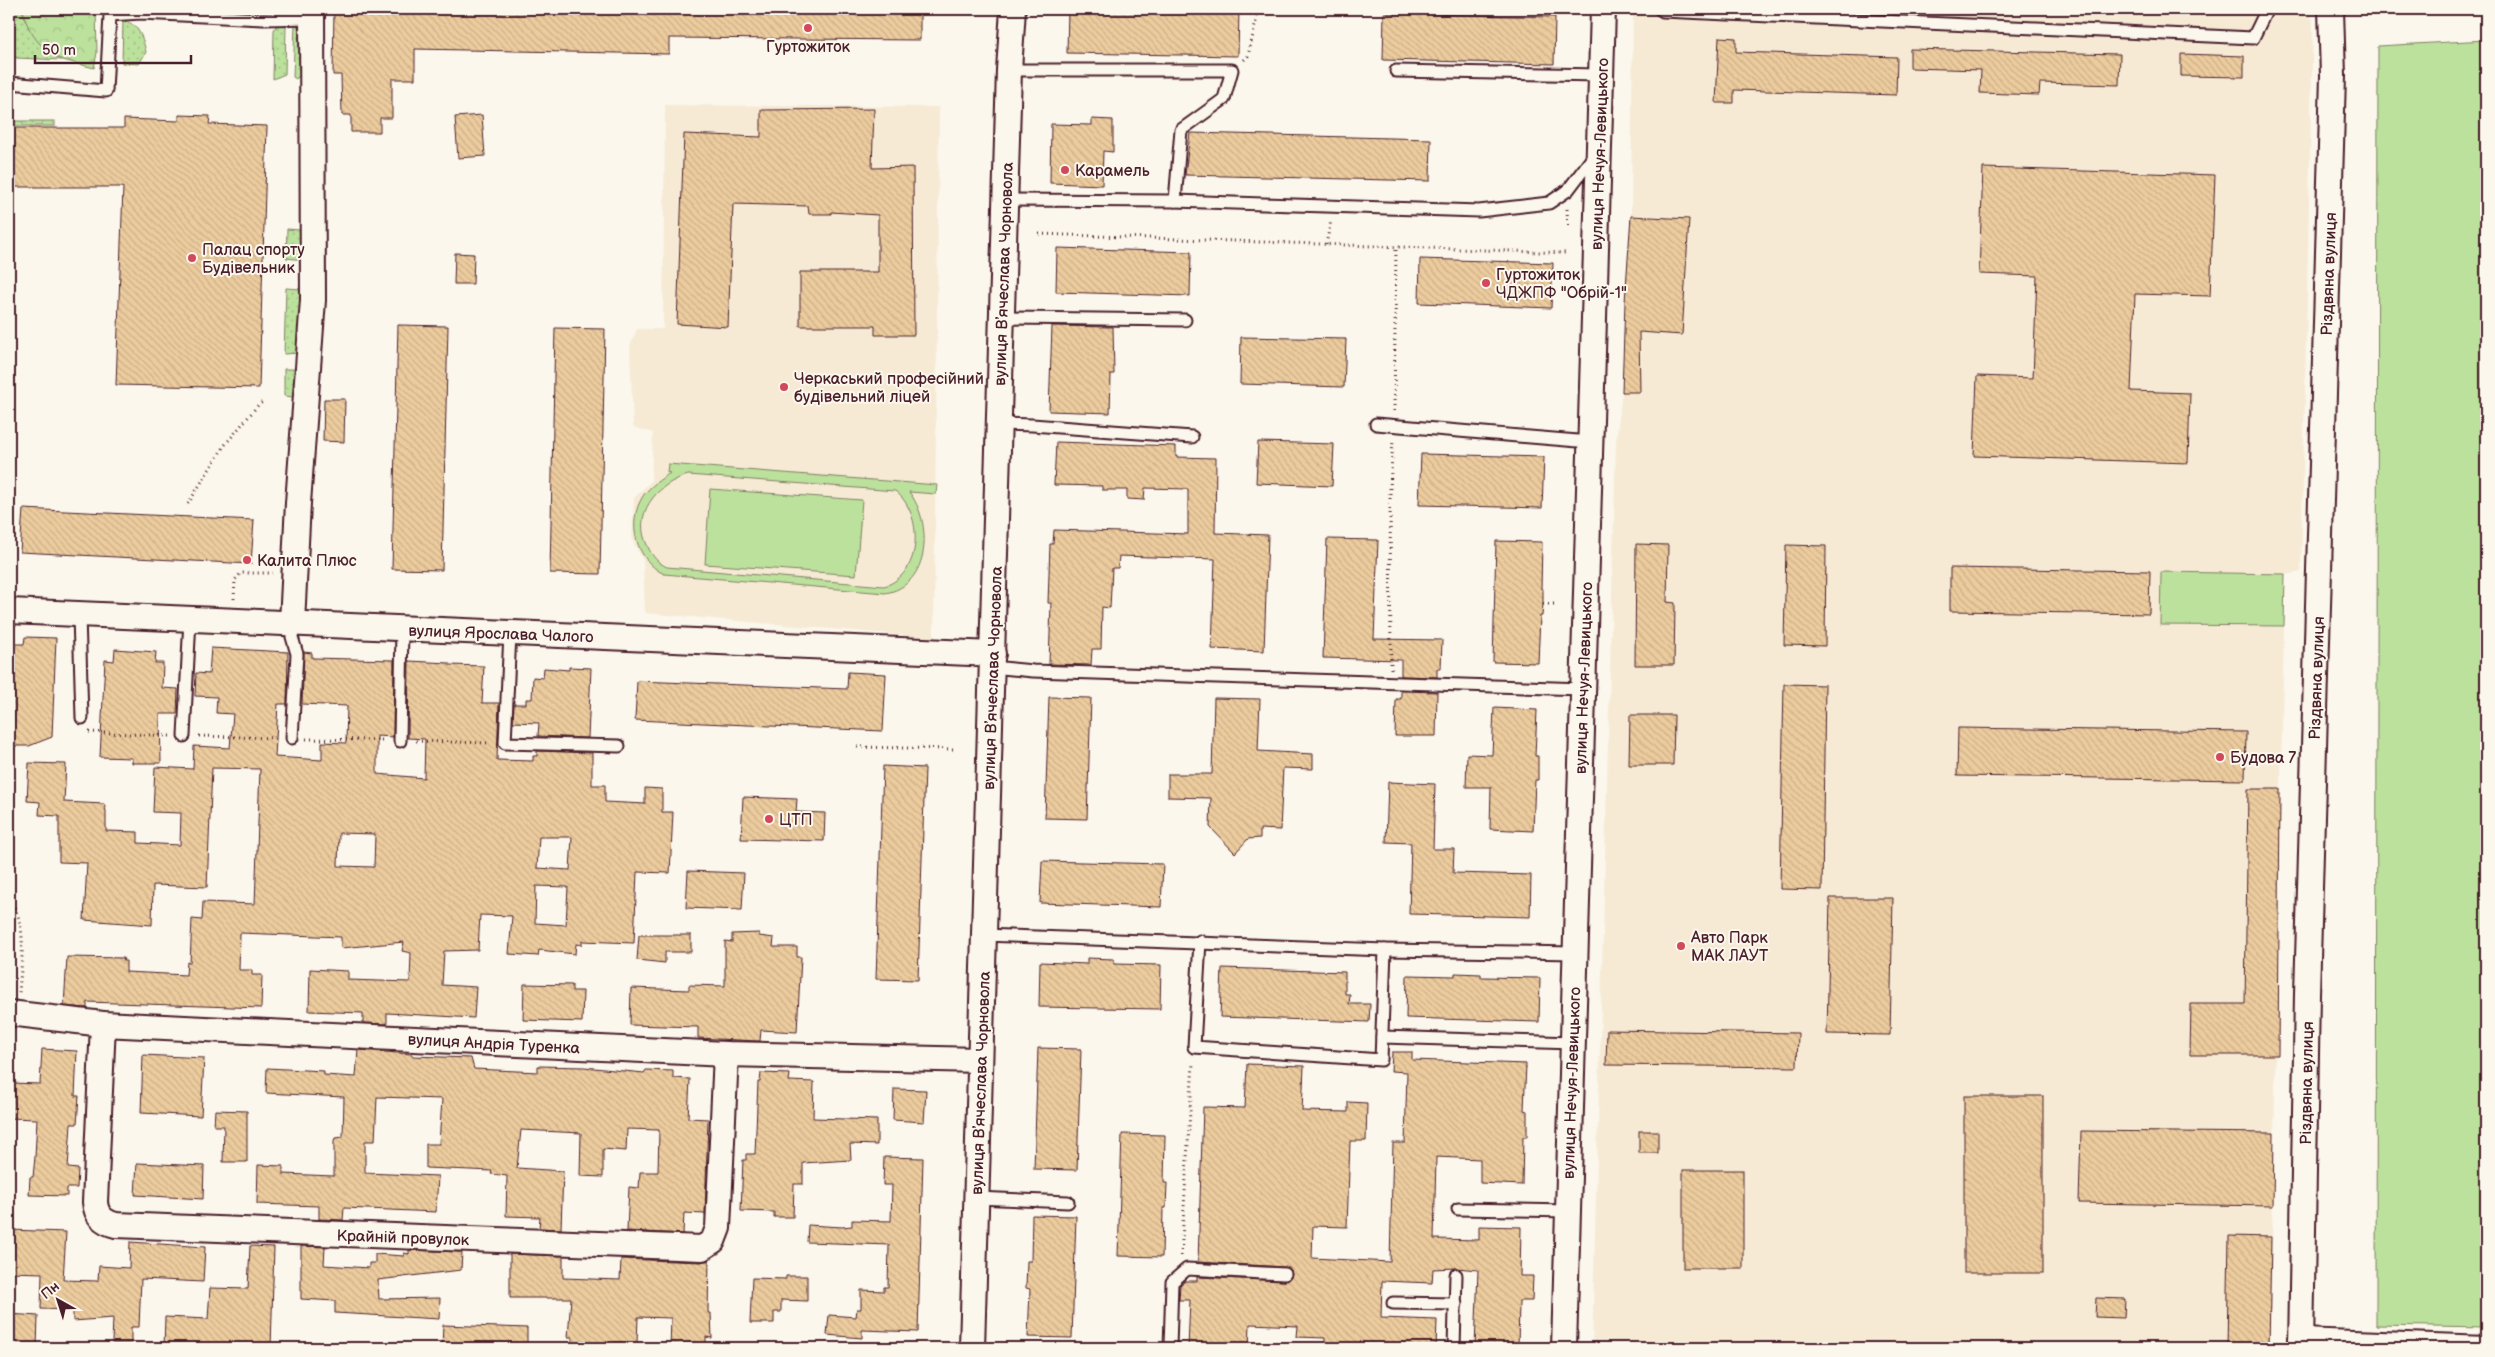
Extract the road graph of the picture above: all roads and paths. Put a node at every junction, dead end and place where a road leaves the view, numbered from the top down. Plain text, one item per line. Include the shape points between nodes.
1 (1013, 9) edge
2 (1258, 9) edge
3 (1466, 9) edge
4 (1491, 9) edge
5 (1660, 9) edge
6 (2268, 9) edge
7 (2331, 9) edge
8 (1595, 10) edge
9 (313, 13) edge
10 (1009, 70) junction
11 (1232, 70) junction
12 (1396, 72) dead end
13 (1601, 75) junction
14 (9, 83) edge
15 (1599, 150) junction
16 (1006, 200) junction
17 (1175, 201) junction
18 (1334, 206) junction
19 (1039, 234) dead end
20 (1326, 244) junction
21 (1396, 247) junction
22 (1568, 253) dead end
23 (1002, 318) junction
24 (1185, 320) dead end
25 (265, 401) dead end
26 (999, 424) junction
27 (1376, 424) dead end
28 (1394, 425) junction
29 (1192, 437) dead end
30 (1590, 442) junction
31 (188, 504) dead end
32 (294, 574) junction
33 (1543, 604) dead end
34 (1558, 604) dead end
35 (9, 611) edge
36 (79, 614) junction
37 (190, 619) junction
38 (233, 621) junction
39 (292, 624) junction
40 (402, 628) junction
41 (510, 633) junction
42 (992, 660) junction
43 (1390, 683) junction
44 (1583, 689) junction
45 (82, 718) joint
46 (184, 736) junction
47 (291, 738) junction
48 (387, 740) dead end
49 (400, 741) dead end
50 (432, 741) dead end
51 (505, 743) junction
52 (618, 746) dead end
53 (856, 747) dead end
54 (954, 749) dead end
55 (9, 899) edge
56 (984, 935) junction
57 (1200, 941) junction
58 (1385, 950) junction
59 (1575, 953) junction
60 (13, 1013) edge
61 (103, 1024) junction
62 (1382, 1037) junction
63 (1573, 1044) junction
64 (1194, 1047) junction
65 (726, 1054) junction
66 (980, 1060) junction
67 (976, 1198) junction
68 (1068, 1202) dead end
69 (1458, 1209) dead end
70 (1568, 1211) junction
71 (1188, 1269) junction
72 (1285, 1274) dead end
73 (1456, 1275) dead end
74 (1393, 1303) dead end
75 (1456, 1304) junction
76 (2301, 1345) edge
77 (972, 1348) edge
78 (1170, 1348) edge
79 (1454, 1348) edge
80 (1564, 1348) edge
81 (2486, 1348) edge

1 - 10 street, вулиця Вʼячеслава Чорновола
2 - 11 path via 1248,56
3 - 4 path
4 - 8 path
5 - 6 lane via 2252,38
7 - 76 street, Різдвяна вулиця via 2333,76
8 - 13 street, вулиця Нечуя-Левицького
9 - 14 lane via 263,19 142,13 110,15 106,90
9 - 32 street via 313,300
10 - 11 lane
10 - 16 street, вулиця Вʼячеслава Чорновола
11 - 17 lane via 1224,99 1181,130
12 - 13 lane
13 - 15 street, вулиця Нечуя-Левицького
15 - 18 lane via 1568,190 1549,203 1479,211
15 - 30 street, вулиця Нечуя-Левицького
16 - 17 lane
16 - 23 street, вулиця Вʼячеслава Чорновола
17 - 18 lane
18 - 20 path
19 - 20 path
20 - 21 path
21 - 22 path
21 - 28 path
23 - 24 lane
23 - 26 street, вулиця Вʼячеслава Чорновола
25 - 31 path via 224,446
26 - 29 lane
26 - 42 street, вулиця Вʼячеслава Чорновола
27 - 28 lane
28 - 30 lane
28 - 43 path via 1390,488
30 - 44 street, вулиця Нечуя-Левицького
32 - 38 path via 241,573 236,580
32 - 39 street
33 - 34 path
35 - 36 street, вулиця Ярослава Чалого
36 - 37 street, вулиця Ярослава Чалого
36 - 45 lane
37 - 38 street, вулиця Ярослава Чалого
37 - 46 lane
38 - 39 street, вулиця Ярослава Чалого
39 - 40 street, вулиця Ярослава Чалого
39 - 47 lane via 297,654
40 - 41 street, вулиця Ярослава Чалого
40 - 49 lane
41 - 42 street, вулиця Ярослава Чалого
41 - 51 lane
42 - 43 lane via 1033,671
42 - 56 street, вулиця Вʼячеслава Чорновола
43 - 44 lane
44 - 59 street, вулиця Нечуя-Левицького
45 - 46 path via 83,726 90,733
46 - 47 path
47 - 48 path
50 - 51 path
51 - 52 lane
53 - 54 path
55 - 60 path via 23,936
56 - 57 lane
56 - 66 street, вулиця Вʼячеслава Чорновола
57 - 58 lane
57 - 64 lane
58 - 59 lane
58 - 62 lane
59 - 63 street, вулиця Нечуя-Левицького
60 - 61 street, вулиця Андрія Туренка
61 - 65 street, вулиця Андрія Туренка
61 - 65 street, Крайній провулок via 95,1202 98,1215 116,1225 702,1248 713,1241 718,1228
62 - 63 lane
62 - 64 lane via 1381,1060
63 - 70 street, вулиця Нечуя-Левицького
64 - 71 path via 1181,1258
65 - 66 street, вулиця Андрія Туренка
66 - 67 street, вулиця Вʼячеслава Чорновола
67 - 68 lane
67 - 77 street, вулиця Вʼячеслава Чорновола
69 - 70 lane
70 - 80 street, вулиця Нечуя-Левицького
71 - 72 lane
71 - 78 lane via 1172,1282
73 - 75 lane
74 - 75 lane
75 - 79 lane
76 - 81 street

